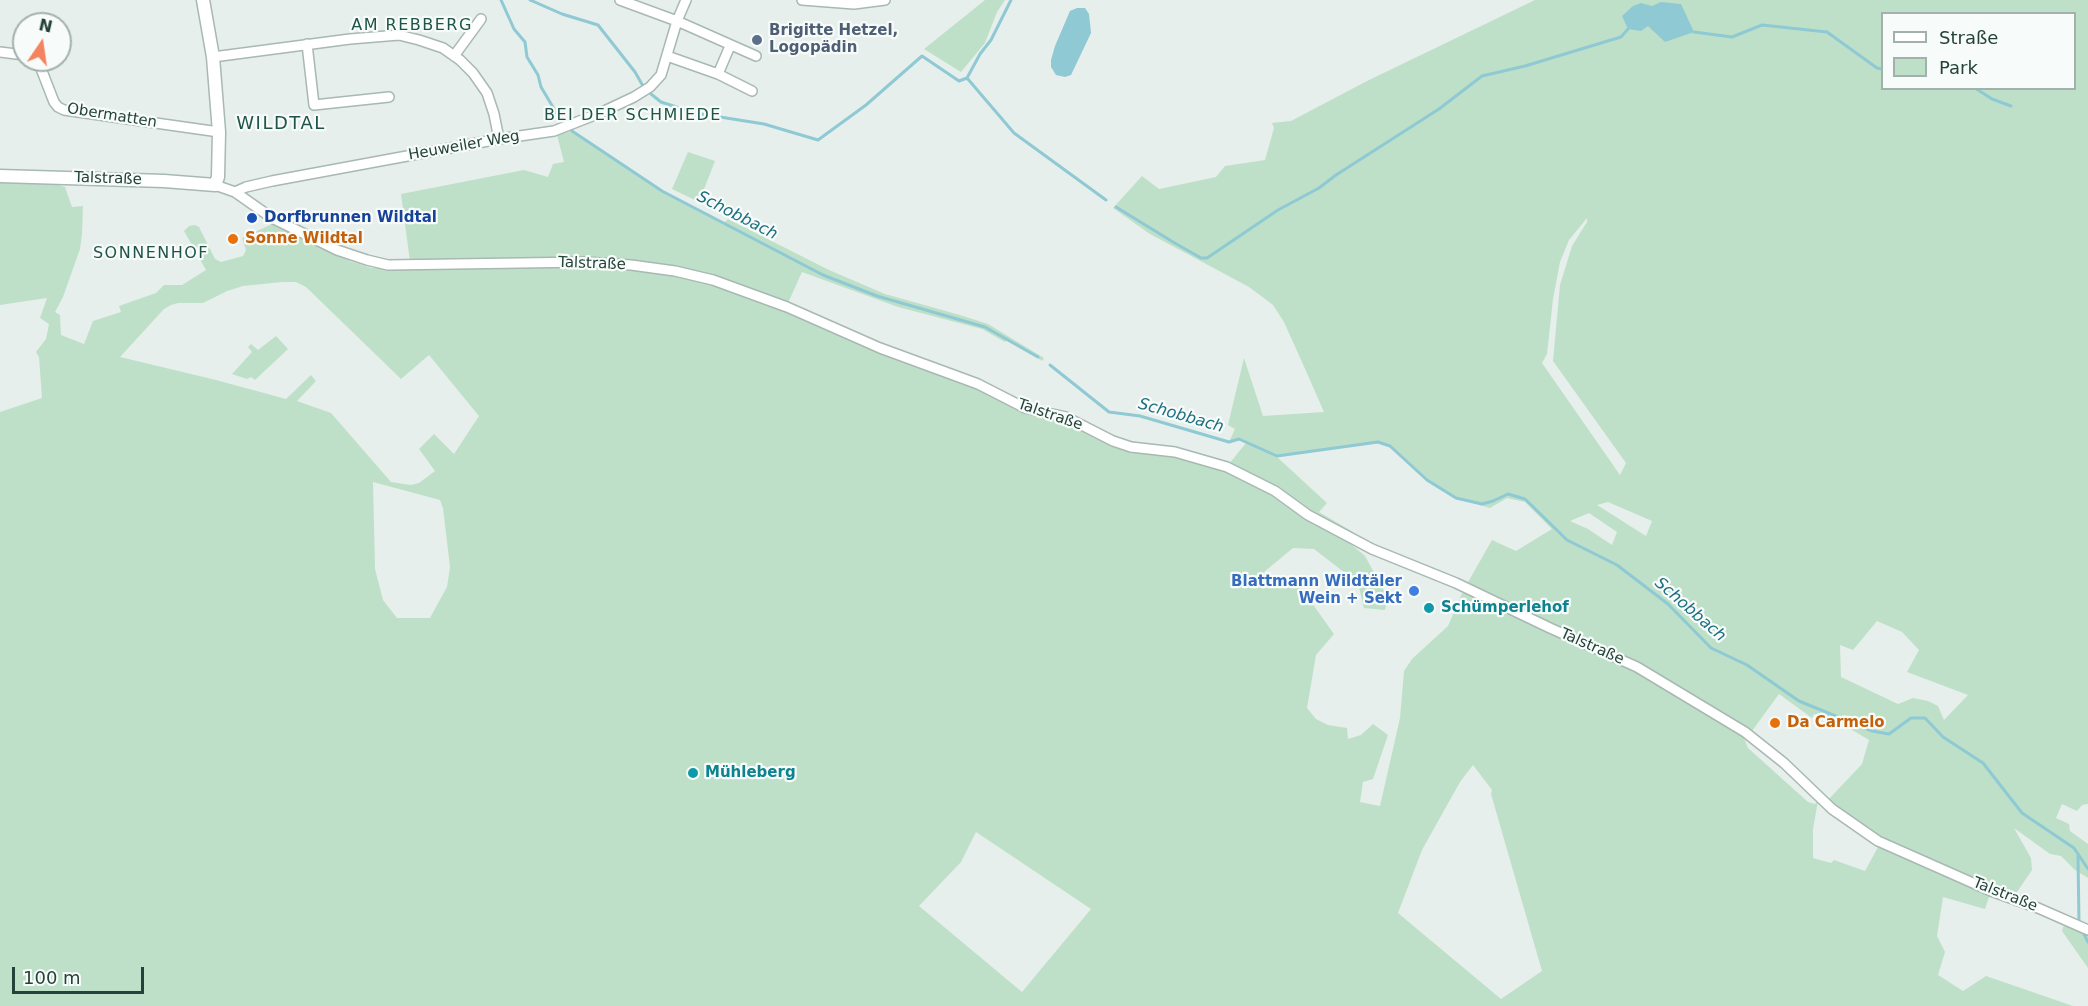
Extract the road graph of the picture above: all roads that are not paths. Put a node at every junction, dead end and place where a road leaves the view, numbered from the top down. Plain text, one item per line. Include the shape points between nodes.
1 (203, 0) edge
2 (620, 0) edge
3 (686, 0) edge
4 (802, 0) edge
5 (885, 0) edge
6 (481, 19) dead end
7 (677, 21) junction
8 (307, 44) junction
9 (730, 46) junction
10 (454, 56) junction
11 (667, 56) junction
12 (756, 56) dead end
13 (213, 57) junction
14 (42, 72) edge
15 (718, 74) junction
16 (752, 91) dead end
17 (389, 97) dead end
18 (219, 132) junction
19 (499, 139) junction
20 (0, 176) edge
21 (215, 185) junction
22 (235, 192) junction
23 (2084, 928) edge

1 - 13 street
2 - 7 street
3 - 7 street, Heuweiler Weg
4 - 5 street via 854,4
6 - 10 street
7 - 9 street
7 - 11 street, Heuweiler Weg
8 - 10 street via 399,35 443,48
8 - 13 street
8 - 17 street via 314,105
9 - 12 street
9 - 15 street
10 - 19 street via 487,93
11 - 15 street
11 - 19 street, Heuweiler Weg via 661,75 650,87 609,109 554,131
13 - 18 street
14 - 18 street, Obermatten via 54,102 64,110
15 - 16 street
18 - 21 street
19 - 22 street, Heuweiler Weg
20 - 21 street, Talstraße
21 - 22 street, Talstraße
22 - 23 street, Talstraße via 272,218 337,250 388,265 586,262 713,280 978,384 1025,408 1066,417 1113,441 1175,452 1227,467 1372,549 1456,583 1637,667 1745,732 1832,809 1878,841

